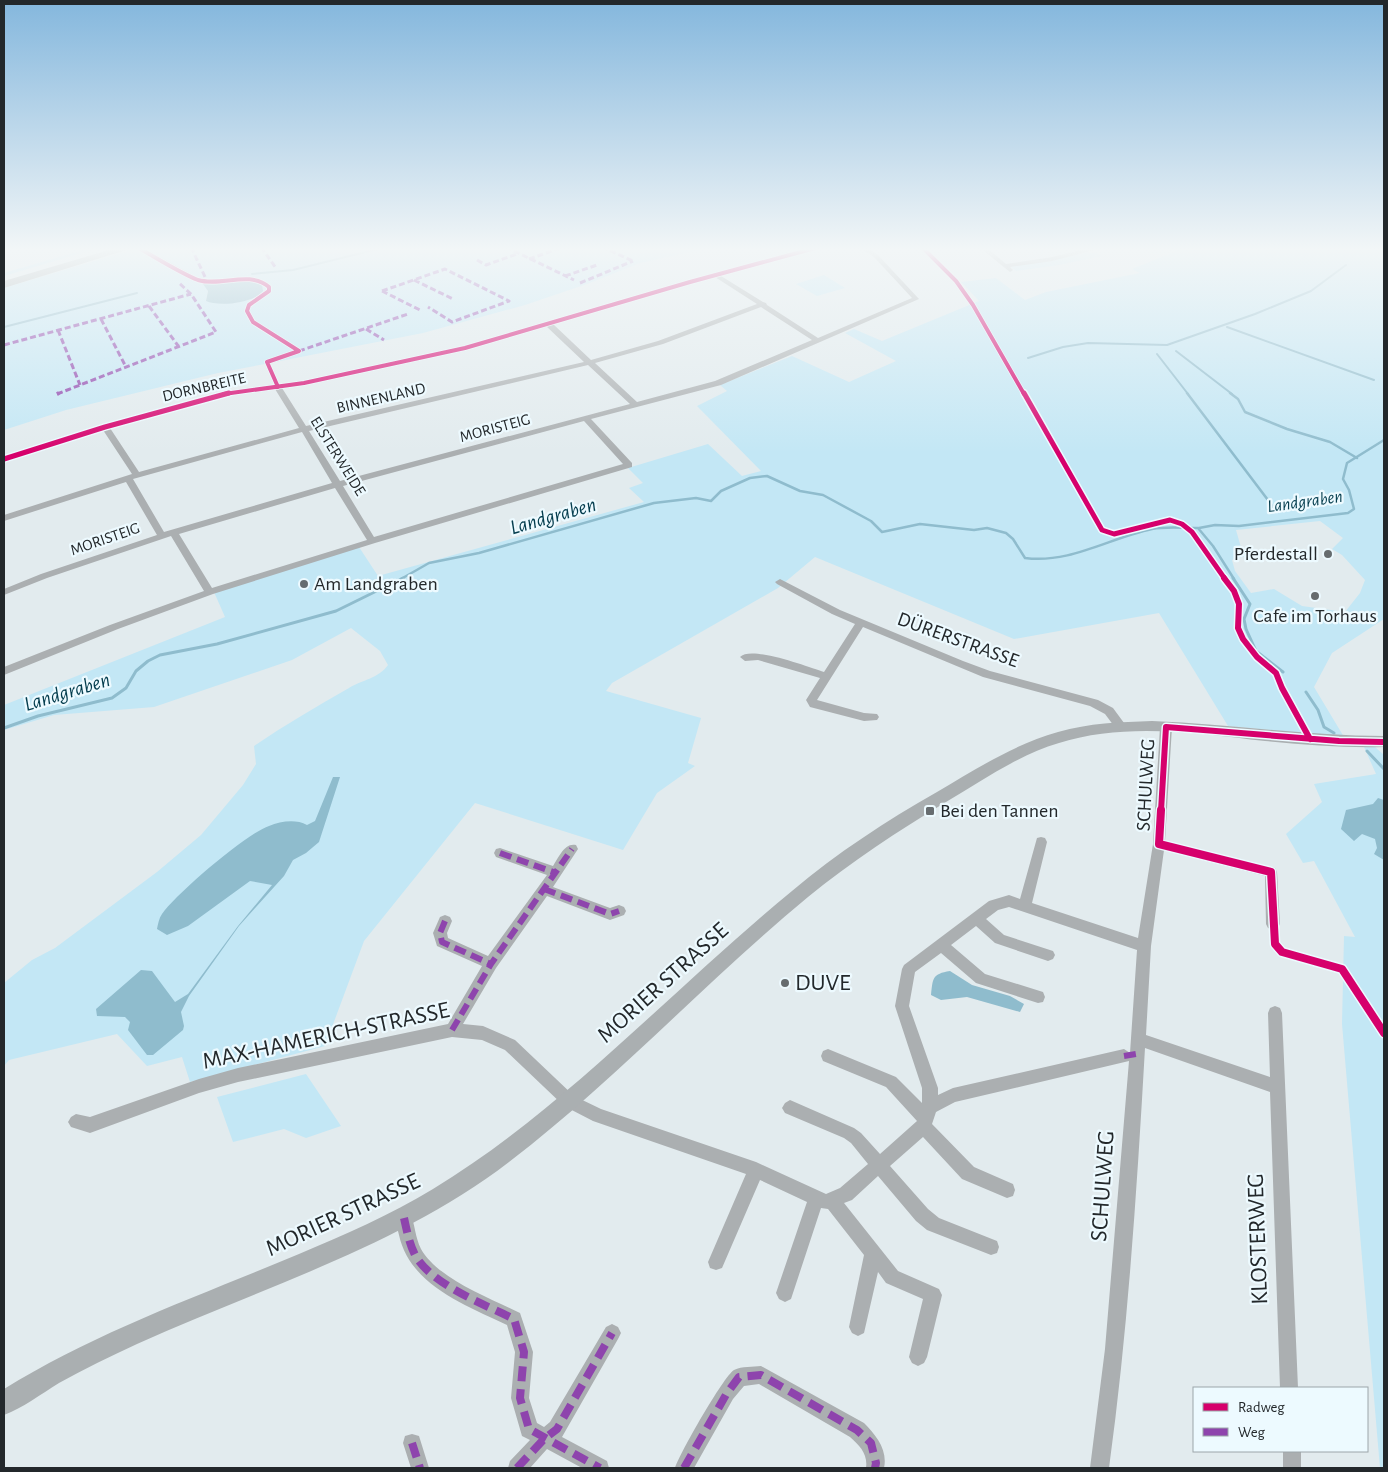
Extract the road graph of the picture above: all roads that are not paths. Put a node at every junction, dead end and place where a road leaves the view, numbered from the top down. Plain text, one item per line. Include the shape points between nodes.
1 (576, 316) edge
2 (734, 316) edge
3 (781, 316) edge
4 (877, 316) edge
5 (548, 324) junction
6 (818, 341) junction
7 (588, 362) junction
8 (278, 387) junction
9 (636, 406) junction
10 (587, 420) junction
11 (106, 427) junction
12 (304, 430) junction
13 (4, 459) edge
14 (132, 477) junction
15 (339, 484) junction
16 (4, 518) edge
17 (174, 533) junction
18 (162, 536) junction
19 (372, 541) junction
20 (780, 582) dead end
21 (4, 592) edge
22 (210, 592) junction
23 (861, 623) junction
24 (745, 657) dead end
25 (4, 671) edge
26 (826, 676) junction
27 (873, 717) dead end
28 (1121, 727) junction
29 (1166, 727) junction
30 (1384, 742) edge
31 (1041, 842) dead end
32 (1158, 844) junction
33 (572, 849) dead end
34 (500, 853) dead end
35 (556, 873) junction
36 (544, 889) junction
37 (1025, 906) junction
38 (619, 911) dead end
39 (976, 918) junction
40 (445, 921) dead end
41 (1273, 924) dead end
42 (942, 945) junction
43 (1144, 946) junction
44 (1048, 955) dead end
45 (491, 964) junction
46 (1038, 997) dead end
47 (1275, 1013) dead end
48 (452, 1030) junction
49 (1138, 1040) junction
50 (828, 1056) dead end
51 (1124, 1056) dead end
52 (1277, 1087) junction
53 (569, 1101) junction
54 (790, 1108) dead end
55 (926, 1117) junction
56 (76, 1122) dead end
57 (880, 1166) junction
58 (756, 1170) junction
59 (1007, 1190) dead end
60 (824, 1200) junction
61 (404, 1218) junction
62 (991, 1247) dead end
63 (873, 1254) junction
64 (716, 1262) dead end
65 (785, 1293) dead end
66 (858, 1327) dead end
67 (612, 1333) dead end
68 (918, 1357) dead end
69 (1289, 1387) edge
70 (4, 1403) edge
71 (544, 1439) junction
72 (412, 1443) dead end
73 (1292, 1452) edge
74 (420, 1468) edge
75 (517, 1468) edge
76 (600, 1468) edge
77 (684, 1468) edge
78 (875, 1468) edge
79 (1100, 1468) edge
80 (1292, 1468) edge

1 - 5 street, DORNBREITE
2 - 7 street, BINNENLAND
3 - 6 street
4 - 6 street, MORISTEIG
5 - 7 street
5 - 8 street, DORNBREITE via 436,355
6 - 9 street, MORISTEIG via 718,384
7 - 9 street
7 - 12 street, BINNENLAND via 499,386
8 - 11 street, DORNBREITE via 229,393
8 - 12 street, ELSTERWEIDE
9 - 10 street, MORISTEIG
10 - 15 street, MORISTEIG
10 - 19 street via 629,465
11 - 13 street, DORNBREITE
11 - 14 street
12 - 14 street, BINNENLAND
12 - 15 street, ELSTERWEIDE
14 - 16 street, BINNENLAND
14 - 18 street
15 - 17 street, MORISTEIG
15 - 19 street, ELSTERWEIDE
17 - 18 street, MORISTEIG
17 - 22 street
18 - 21 street, MORISTEIG
19 - 22 street
20 - 23 street, DÜRERSTRASSE
22 - 25 street via 114,626
23 - 26 street
23 - 28 street, DÜRERSTRASSE via 987,674 1094,703 1108,711
24 - 26 street via 758,656
26 - 27 street via 811,700 814,704
28 - 29 main road, MORIER STRASSE
28 - 53 main road, MORIER STRASSE via 1070,734 1035,745 1003,760 862,846 801,893
29 - 30 main road, MORIER STRASSE
29 - 32 street, SCHULWEG
31 - 37 street
32 - 41 street via 1271,872
32 - 43 street, SCHULWEG
33 - 35 street
34 - 35 street
35 - 36 street
36 - 38 street via 610,914
36 - 45 street
37 - 39 street via 1008,900 994,905
37 - 43 street
39 - 42 street
39 - 44 street via 1000,939
40 - 45 street via 440,933 442,942
42 - 46 street via 981,979
42 - 55 street via 908,969 902,1006 930,1088
43 - 49 street, SCHULWEG
45 - 48 street
47 - 52 street, KLOSTERWEG
48 - 53 street, MAX-HAMERICH-STRASSE via 483,1033 510,1045
48 - 56 street, MAX-HAMERICH-STRASSE via 238,1075 90,1125
49 - 52 street
49 - 79 street, SCHULWEG via 1116,1319
50 - 55 street via 891,1082
51 - 55 street via 953,1095
52 - 69 street, KLOSTERWEG
53 - 58 street, MAX-HAMERICH-STRASSE via 598,1116
53 - 61 main road, MORIER STRASSE via 492,1163
54 - 57 street via 856,1138
55 - 57 street
55 - 59 street via 968,1173
57 - 60 street via 846,1194
57 - 62 street via 933,1224
58 - 60 street, MAX-HAMERICH-STRASSE
58 - 64 street
60 - 63 street
60 - 65 street
61 - 70 main road, MORIER STRASSE via 107,1345
61 - 71 street via 410,1246 422,1265 435,1277 514,1319 524,1352 520,1398 529,1429
63 - 66 street
63 - 68 street via 892,1277 933,1295
67 - 71 street via 557,1428
71 - 75 street
71 - 76 street
72 - 74 street
73 - 80 street
77 - 78 street via 739,1377 760,1375 857,1430 871,1443

